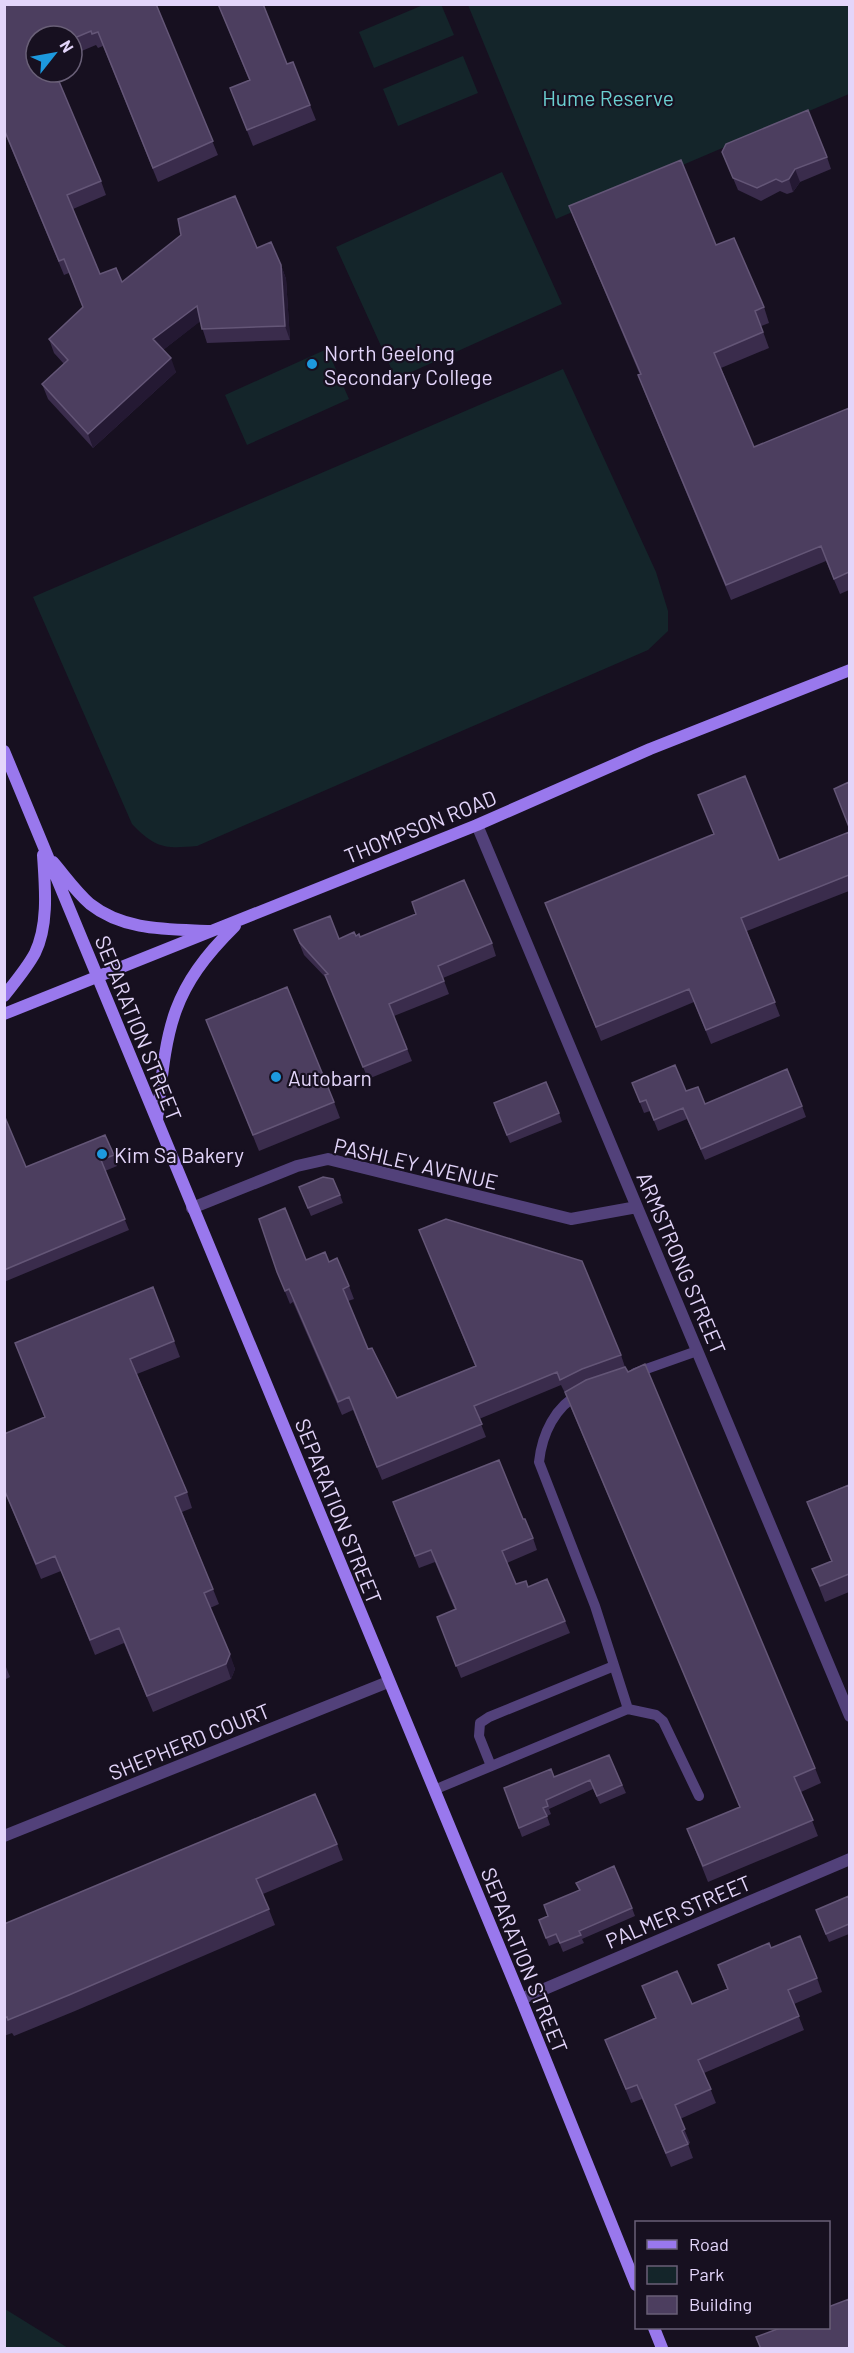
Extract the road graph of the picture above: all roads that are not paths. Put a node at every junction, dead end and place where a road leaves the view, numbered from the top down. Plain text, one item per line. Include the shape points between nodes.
1 (849, 670) edge
2 (4, 751) edge
3 (477, 825) junction
4 (42, 840) junction
5 (47, 854) junction
6 (240, 920) junction
7 (214, 931) junction
8 (97, 978) junction
9 (4, 996) edge
10 (4, 1014) edge
11 (157, 1121) junction
12 (637, 1207) junction
13 (192, 1208) junction
14 (697, 1351) junction
15 (629, 1375) edge
16 (589, 1389) edge
17 (614, 1666) junction
18 (388, 1682) junction
19 (628, 1710) junction
20 (849, 1716) edge
21 (490, 1766) junction
22 (434, 1790) junction
23 (699, 1796) dead end
24 (4, 1836) edge
25 (849, 1859) edge
26 (521, 1999) junction
27 (635, 2283) edge
28 (654, 2329) edge
29 (663, 2349) edge

1 - 3 main road, THOMPSON ROAD via 650,749
2 - 4 main road, SEPARATION STREET
3 - 6 main road, THOMPSON ROAD
3 - 12 street, ARMSTRONG STREET
4 - 5 main road, SEPARATION STREET
4 - 9 main road via 45,896 41,935 33,957
5 - 7 main road via 86,899 113,918 152,928
5 - 8 main road, SEPARATION STREET
6 - 7 main road, THOMPSON ROAD
6 - 11 main road via 205,957 177,1004 165,1047
7 - 8 main road, THOMPSON ROAD
8 - 10 main road, THOMPSON ROAD
8 - 11 main road, SEPARATION STREET
11 - 13 main road, SEPARATION STREET
12 - 13 street, PASHLEY AVENUE via 571,1219 328,1159 297,1166
12 - 14 street, ARMSTRONG STREET
13 - 18 main road, SEPARATION STREET
14 - 15 lane
14 - 20 street, ARMSTRONG STREET
16 - 17 lane via 568,1400 555,1413 539,1462
17 - 19 lane
17 - 21 lane via 480,1723 479,1736
18 - 22 main road, SEPARATION STREET
18 - 24 street, SHEPHERD COURT
19 - 21 lane
19 - 23 lane via 663,1720
21 - 22 lane
22 - 26 main road, SEPARATION STREET
25 - 26 street, PALMER STREET
26 - 27 main road, SEPARATION STREET
28 - 29 main road

